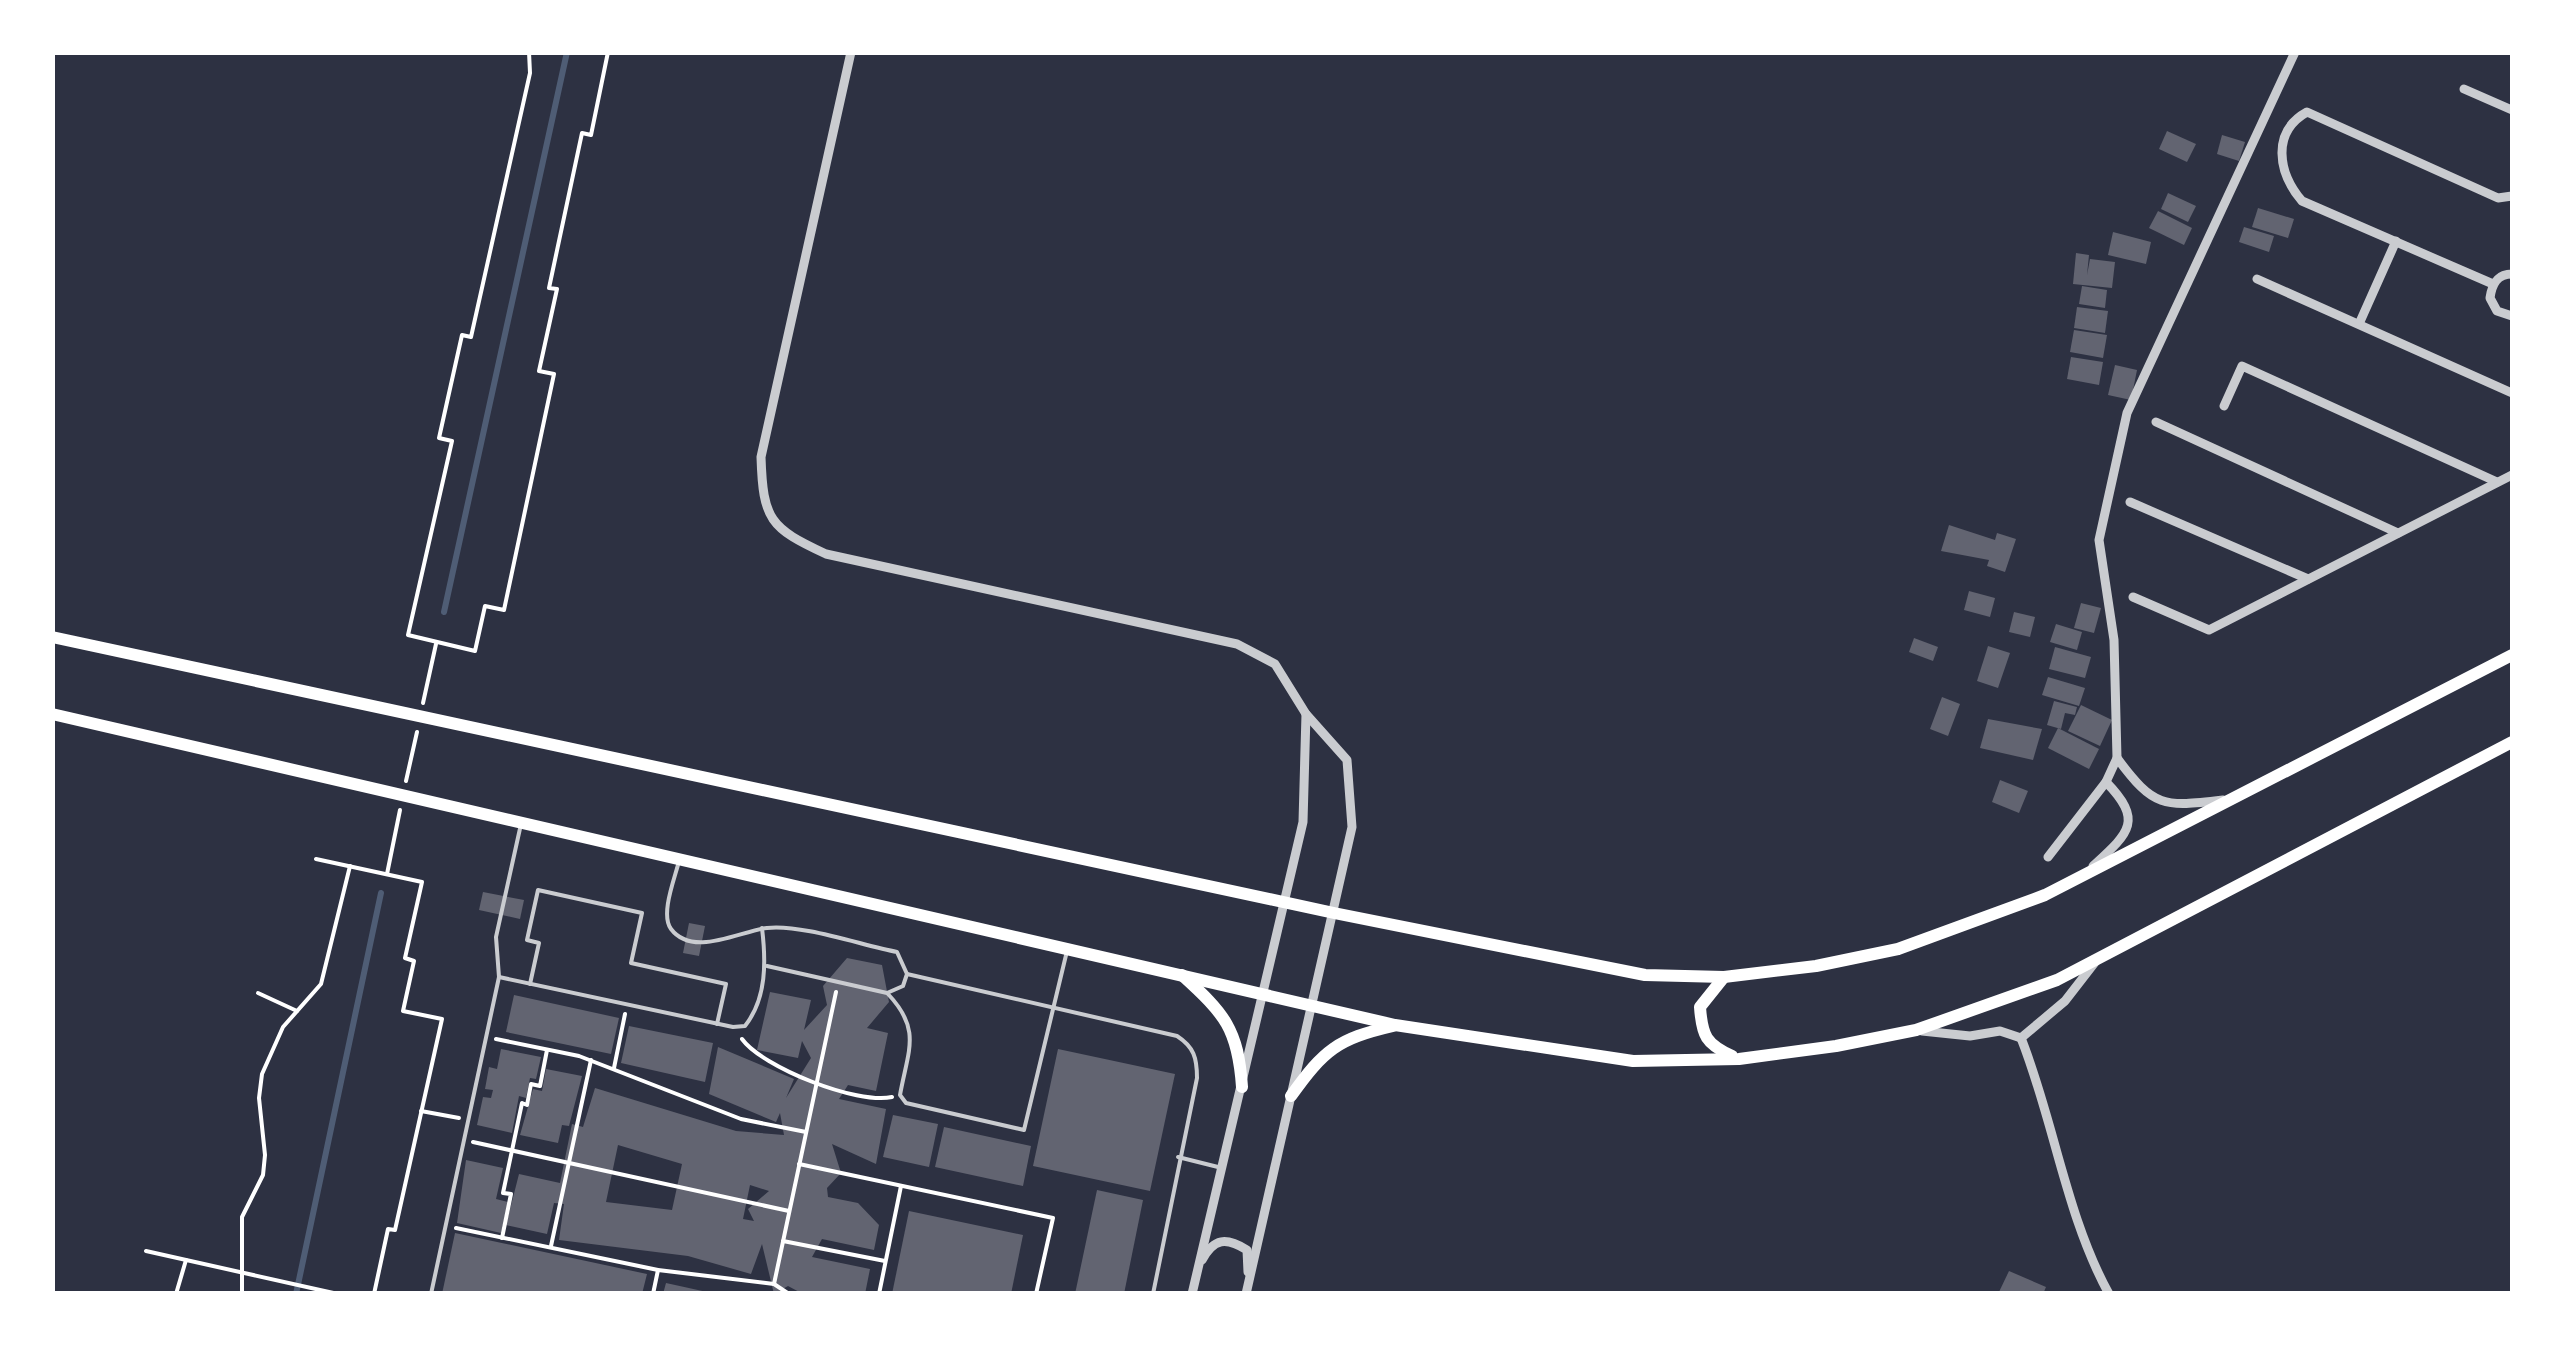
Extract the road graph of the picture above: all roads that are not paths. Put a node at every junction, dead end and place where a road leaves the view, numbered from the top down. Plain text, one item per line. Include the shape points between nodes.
1 (850, 52) edge
2 (2295, 52) edge
3 (2464, 89) dead end
4 (2512, 110) edge
5 (2512, 196) edge
6 (2396, 241) junction
7 (2512, 274) edge
8 (2257, 279) dead end
9 (2493, 284) junction
10 (2512, 316) edge
11 (2359, 324) junction
12 (2512, 393) edge
13 (2224, 406) dead end
14 (2156, 422) dead end
15 (2512, 474) edge
16 (2497, 482) junction
17 (2130, 502) dead end
18 (2398, 534) junction
19 (2308, 579) junction
20 (2133, 598) dead end
21 (52, 637) edge
22 (2512, 655) edge
23 (52, 714) edge
24 (1306, 714) junction
25 (2512, 742) edge
26 (2117, 758) junction
27 (2106, 782) junction
28 (2232, 799) junction
29 (522, 820) junction
30 (680, 856) junction
31 (2048, 857) dead end
32 (2084, 874) junction
33 (1285, 902) junction
34 (1334, 913) junction
35 (762, 928) junction
36 (1068, 946) junction
37 (2098, 959) junction
38 (767, 966) junction
39 (1178, 972) junction
40 (907, 974) junction
41 (499, 977) junction
42 (1724, 977) junction
43 (530, 984) junction
44 (888, 993) junction
45 (1265, 993) junction
46 (1314, 1004) junction
47 (1054, 1007) junction
48 (718, 1024) junction
49 (1395, 1025) junction
50 (1916, 1030) junction
51 (2021, 1038) junction
52 (1739, 1059) junction
53 (1242, 1087) junction
54 (1290, 1096) junction
55 (1178, 1157) junction
56 (1222, 1168) junction
57 (1196, 1272) junction
58 (1247, 1288) edge
59 (431, 1294) edge
60 (1154, 1294) edge
61 (1192, 1294) edge
62 (2109, 1294) edge

1 - 24 street via 761,457 762,495 780,532 826,554 1237,644 1275,664
2 - 26 street via 2127,413 2099,540 2114,640
3 - 4 street
5 - 6 street via 2498,198 2307,112 2293,120 2282,162 2287,183 2302,201
6 - 9 street
6 - 11 street
7 - 9 street
8 - 11 street
9 - 10 street via 2490,298 2497,311
11 - 12 street
13 - 16 street via 2242,366
14 - 18 street
15 - 16 street
16 - 18 street
17 - 19 street
18 - 19 street
19 - 20 street via 2209,630
21 - 33 main road
22 - 28 main road
23 - 29 main road
24 - 33 street via 1303,822
24 - 34 street via 1347,760 1352,827
25 - 37 main road
26 - 27 street
26 - 28 street via 2157,802
27 - 31 street
27 - 32 street via 2127,804 2130,822 2122,839
28 - 32 main road
29 - 30 main road
29 - 41 lane via 496,937
30 - 35 lane via 667,918 672,930 706,943
30 - 36 main road
32 - 42 main road via 1898,949
33 - 34 main road
33 - 45 street
34 - 42 main road via 1645,975
34 - 46 street
35 - 38 lane
35 - 40 lane via 897,952
36 - 39 main road
36 - 47 lane
37 - 50 main road via 1987,1008
37 - 51 street
38 - 44 lane
38 - 48 lane via 745,1026
39 - 45 main road
39 - 53 main road via 1216,1006 1239,1046
40 - 44 lane via 904,986
40 - 47 lane
41 - 43 lane
41 - 59 lane
42 - 52 main road via 1700,1007 1702,1031 1708,1046
43 - 48 lane
43 - 48 lane via 539,943 526,940 538,890 642,913 632,963 726,984
44 - 47 lane via 912,1028 900,1095 906,1103 1024,1130
45 - 46 main road
45 - 53 street
46 - 49 main road
46 - 54 street
47 - 55 lane via 1189,1044 1197,1078
49 - 52 main road via 1634,1061
49 - 54 main road via 1348,1036 1321,1055
50 - 51 street via 1970,1036 2000,1031
50 - 52 main road
51 - 62 street via 2093,1264
53 - 56 street
54 - 58 street
55 - 56 lane
55 - 60 lane via 1176,1198
56 - 57 street
57 - 58 street via 1210,1246 1232,1241 1246,1250
57 - 61 street

